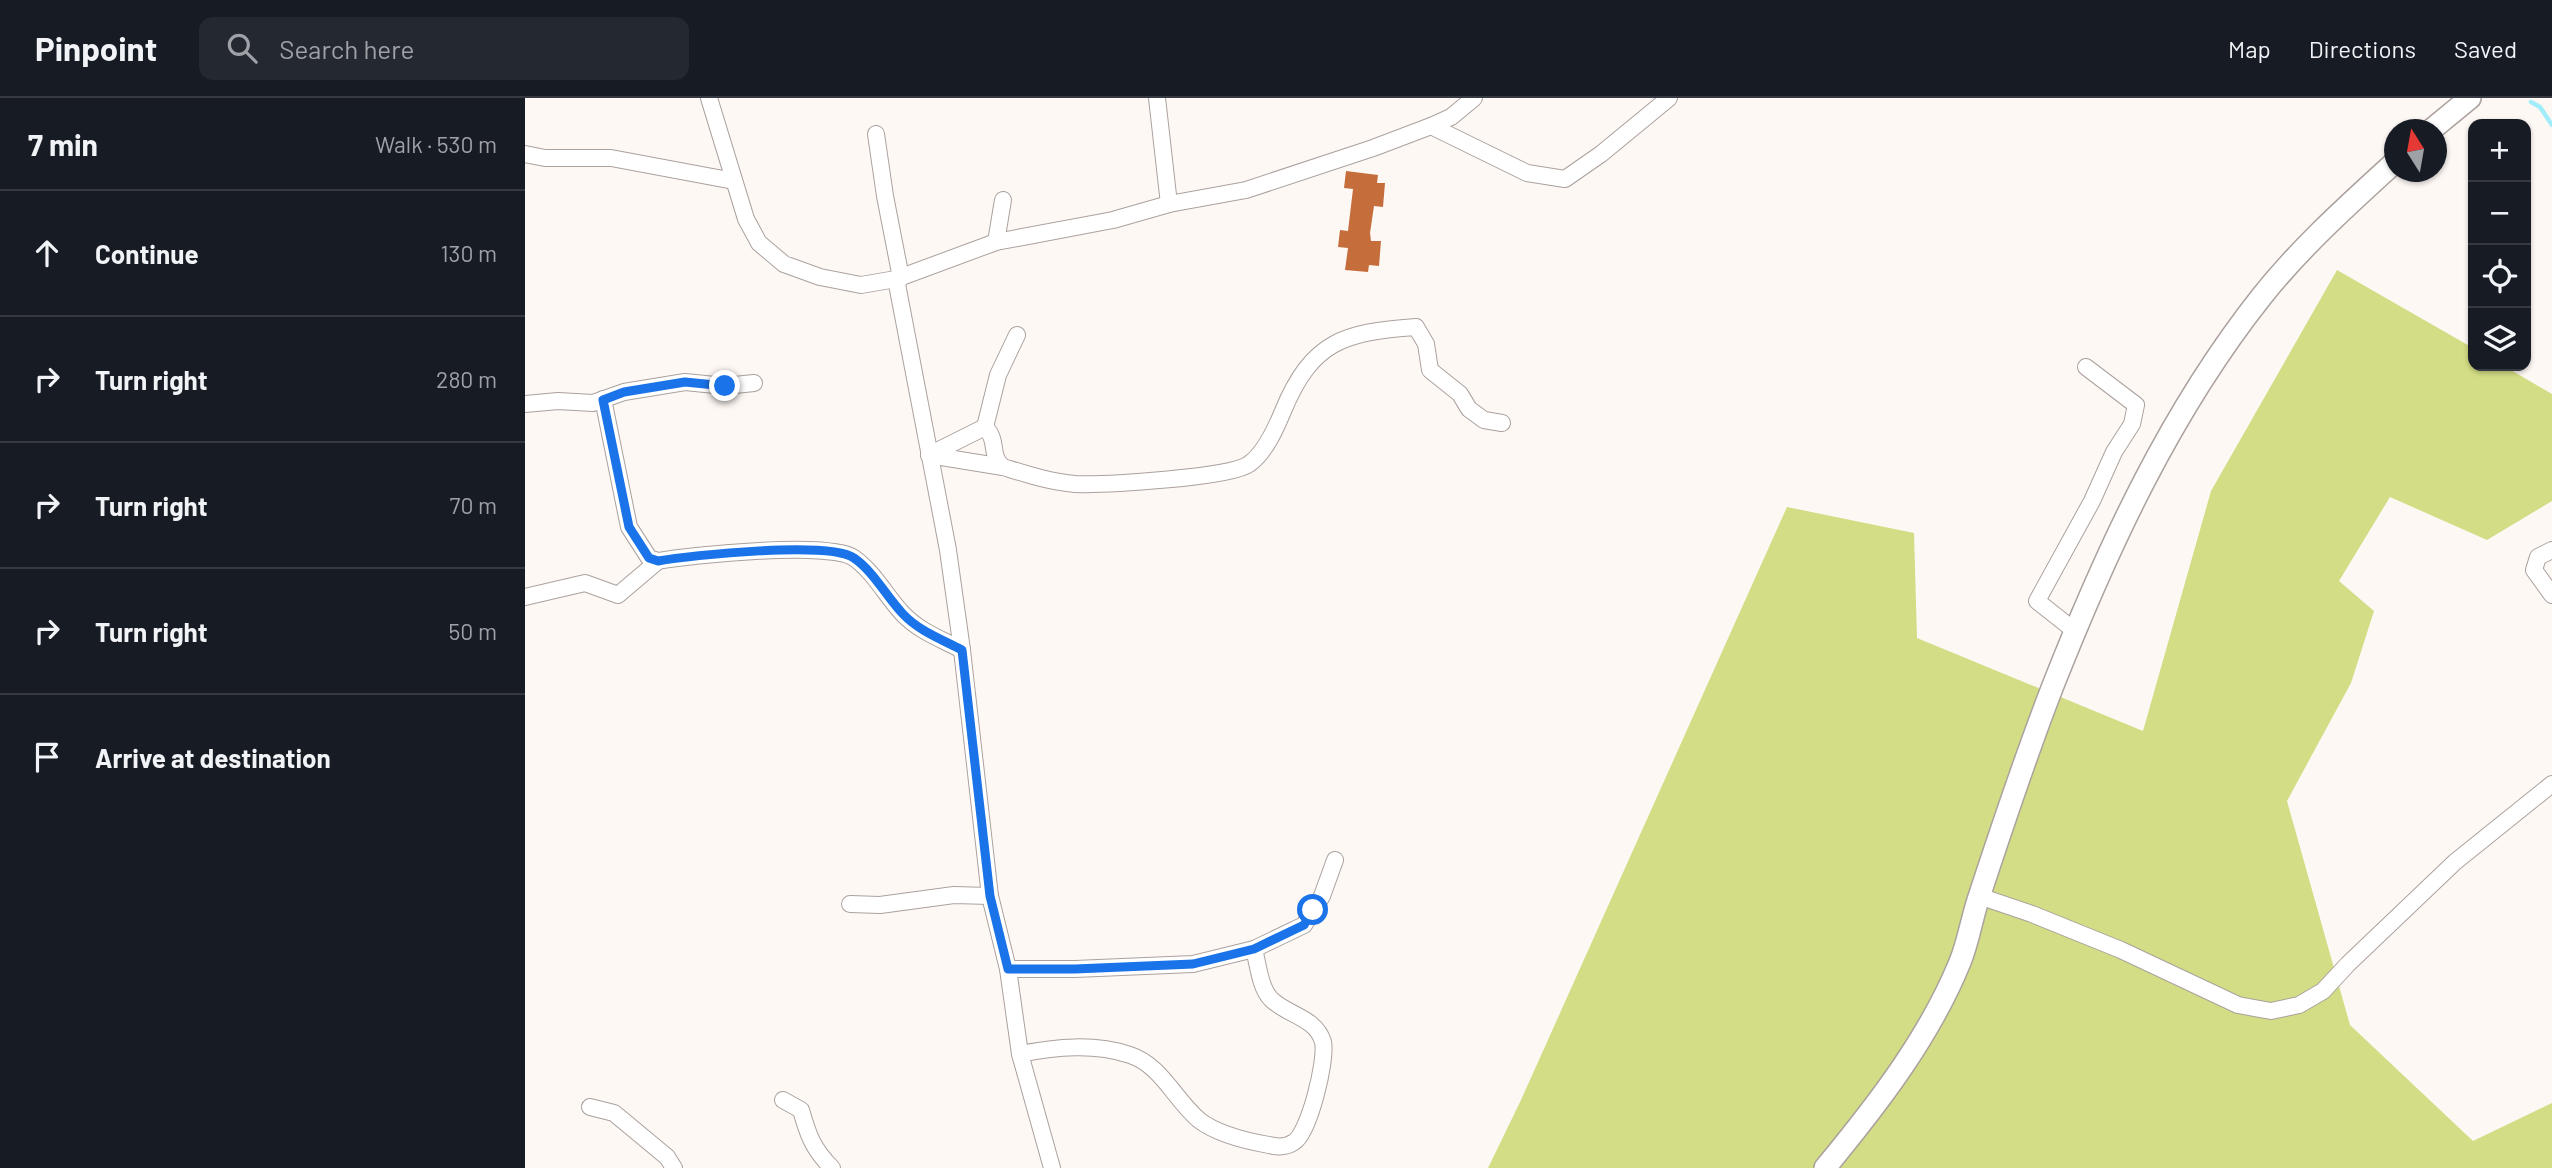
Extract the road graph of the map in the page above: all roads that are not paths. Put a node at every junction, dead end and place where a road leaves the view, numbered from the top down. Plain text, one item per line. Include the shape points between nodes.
1 (709, 98) edge
2 (1157, 98) edge
3 (1475, 98) edge
4 (1669, 98) edge
5 (2470, 98) edge
6 (2444, 119) edge
7 (1431, 125) junction
8 (876, 134) dead end
9 (525, 154) edge
10 (2384, 172) edge
11 (734, 181) junction
12 (1003, 200) dead end
13 (1169, 204) junction
14 (996, 242) junction
15 (898, 279) junction
16 (1017, 335) dead end
17 (2085, 367) dead end
18 (754, 383) dead end
19 (603, 400) junction
20 (525, 404) edge
21 (1502, 423) dead end
22 (985, 427) junction
23 (929, 456) junction
24 (1003, 467) junction
25 (2552, 550) edge
26 (658, 561) junction
27 (2552, 595) edge
28 (525, 597) edge
29 (2075, 631) junction
30 (962, 650) junction
31 (2552, 784) edge
32 (1335, 860) dead end
33 (990, 896) junction
34 (1979, 896) junction
35 (850, 904) dead end
36 (1254, 949) junction
37 (1008, 969) junction
38 (1020, 1054) junction
39 (783, 1100) dead end
40 (590, 1107) dead end
41 (674, 1168) edge
42 (832, 1168) edge
43 (1052, 1168) edge
44 (1825, 1168) edge

1 - 11 street
2 - 13 street
3 - 7 street via 1451,117
4 - 7 street via 1565,179 1527,173
5 - 6 main road
7 - 13 street via 1247,190
8 - 15 street
9 - 11 street via 611,158
10 - 29 main road via 2263,295 2196,389 2143,481
11 - 15 street via 759,243 784,264 861,285
12 - 14 street
13 - 14 street via 1113,220
14 - 15 street
15 - 23 street
16 - 22 street via 998,375
17 - 29 street via 2136,405 2132,424 2037,601
18 - 19 street via 685,382
19 - 20 street
19 - 26 street via 629,527 649,558
21 - 24 street via 1484,420 1469,409 1460,394 1430,370 1426,344 1416,327 1381,330 1356,335 1316,356 1300,373 1276,428 1250,464 1238,470 1076,484
22 - 23 street
22 - 24 street
23 - 24 street
23 - 30 street
25 - 27 street via 2538,557 2534,570
26 - 28 street via 618,595 585,583
26 - 30 street via 741,552 851,555 871,572 905,616 923,631
29 - 34 main road
30 - 33 street
31 - 34 street via 2455,862 2323,991 2298,1005 2271,1011 2238,1005 2121,950
32 - 36 street via 1304,925
33 - 35 street
33 - 37 street
34 - 44 main road via 1961,961 1933,1016 1873,1111
36 - 37 street via 1193,964
36 - 38 street via 1270,999 1307,1021 1324,1045 1307,1124 1296,1142 1270,1146 1215,1130 1176,1096 1152,1066 1131,1055 1055,1047
37 - 38 street
38 - 43 street
39 - 42 street via 801,1110 810,1139
40 - 41 street via 614,1113

